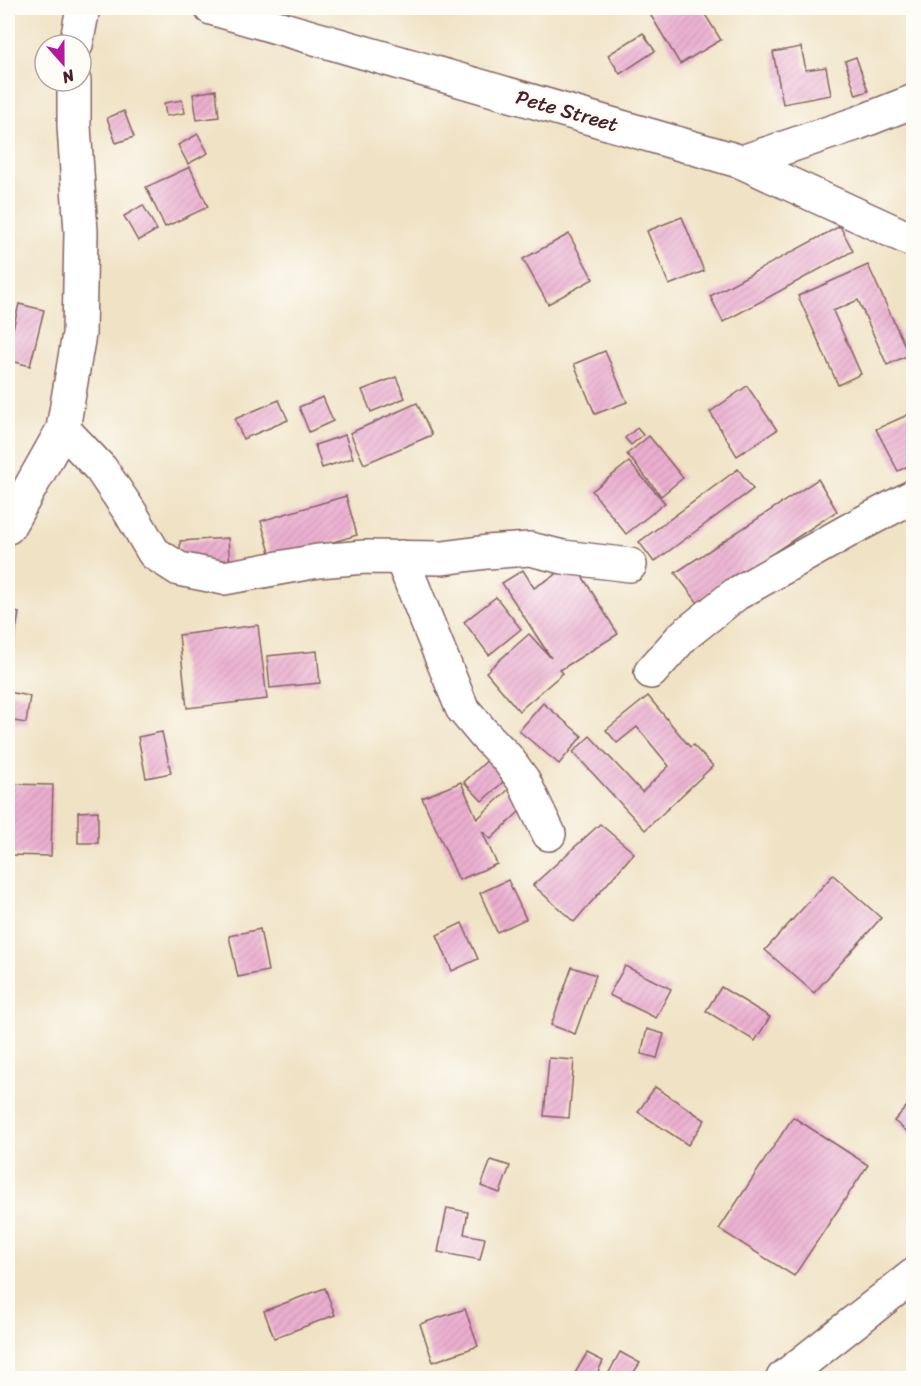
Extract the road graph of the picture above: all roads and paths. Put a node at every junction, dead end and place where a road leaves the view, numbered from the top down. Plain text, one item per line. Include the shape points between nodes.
1 (83, 8) edge
2 (211, 8) edge
3 (78, 33) edge
4 (74, 93) edge
5 (914, 101) edge
6 (742, 162) junction
7 (914, 242) edge
8 (63, 429) junction
9 (914, 496) edge
10 (8, 527) edge
11 (401, 557) junction
12 (630, 565) dead end
13 (651, 672) dead end
14 (549, 834) dead end
15 (914, 1275) edge
16 (783, 1378) edge

1 - 3 street
2 - 6 street, Pete Street
4 - 8 street via 81,232 79,334
5 - 6 street
6 - 7 street, Pete Street
8 - 10 street
8 - 11 street via 101,469 154,553 179,569 224,578 318,561
9 - 13 street via 736,594 683,636
11 - 12 street via 443,558 530,549
11 - 14 street via 462,708 523,780
15 - 16 street

